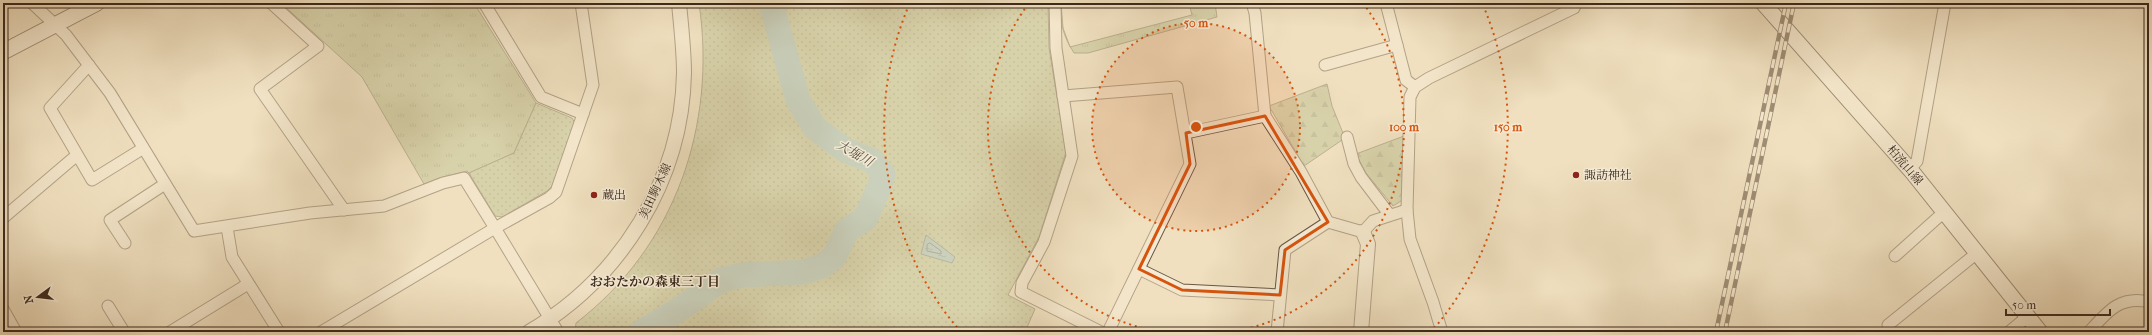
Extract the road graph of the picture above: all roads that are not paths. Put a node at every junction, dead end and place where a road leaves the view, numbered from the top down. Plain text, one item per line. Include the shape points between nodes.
1 (32, 3) edge
2 (97, 3) edge
3 (271, 3) edge
4 (484, 3) edge
5 (581, 3) edge
6 (679, 3) edge
7 (1055, 3) edge
8 (1252, 3) edge
9 (1386, 3) edge
10 (1576, 3) edge
11 (1764, 3) edge
12 (1945, 3) edge
13 (57, 25) junction
14 (1397, 45) junction
15 (3, 52) edge
16 (89, 65) junction
17 (1326, 65) dead end
18 (1415, 87) junction
19 (1063, 96) junction
20 (583, 114) junction
21 (1264, 116) junction
22 (1186, 133) junction
23 (1347, 137) dead end
24 (142, 149) junction
25 (77, 155) junction
26 (1910, 170) junction
27 (165, 184) junction
28 (344, 210) junction
29 (1407, 210) junction
30 (1944, 212) junction
31 (1389, 214) junction
32 (3, 218) edge
33 (1328, 222) junction
34 (227, 227) junction
35 (495, 228) junction
36 (1362, 232) junction
37 (126, 243) dead end
38 (1977, 253) junction
39 (1895, 256) dead end
40 (1139, 269) junction
41 (248, 284) junction
42 (1280, 296) junction
43 (2149, 302) edge
44 (108, 306) dead end
45 (3, 309) edge
46 (2027, 317) junction
47 (551, 319) junction
48 (1888, 325) dead end
49 (10, 329) edge
50 (124, 332) edge
51 (170, 332) edge
52 (278, 332) edge
53 (321, 332) edge
54 (529, 332) edge
55 (558, 332) edge
56 (1101, 332) edge
57 (1108, 332) edge
58 (1278, 332) edge
59 (1361, 332) edge
60 (1442, 332) edge
61 (2009, 332) edge
62 (2040, 332) edge
63 (2089, 332) edge

1 - 13 street
2 - 13 main road
3 - 28 street via 318,46 260,89
4 - 20 street via 541,97
5 - 20 street via 593,85
6 - 47 street, 美田駒木線 via 684,73 681,105 669,164 644,216 612,264 584,293
7 - 19 street via 1056,48
8 - 21 street
9 - 14 street
10 - 18 street via 1574,8
11 - 26 main road, 柏流山線
12 - 26 street via 1917,161
13 - 15 main road
13 - 16 street
14 - 17 street
14 - 18 street via 1406,80
16 - 24 street via 110,93
16 - 25 street via 50,108
18 - 29 street via 1410,98
19 - 22 street via 1177,87
19 - 56 street via 1072,156 1044,242 1022,283 1021,292
20 - 35 street via 556,192
21 - 22 street
21 - 33 street
22 - 40 street via 1190,164
23 - 31 street via 1358,170
24 - 25 street via 92,180
24 - 27 street
25 - 32 street
26 - 30 main road, 柏流山線
27 - 34 street via 194,231
27 - 37 street via 110,220
28 - 34 street
28 - 35 street via 384,206 443,183 464,178
29 - 31 street
29 - 60 street via 1410,239
30 - 38 main road, 柏流山線
30 - 39 street
31 - 36 street via 1373,221
33 - 36 street
33 - 42 street via 1285,250
34 - 41 street via 232,257
35 - 47 street
35 - 53 street
36 - 59 street via 1368,244
38 - 46 main road, 柏流山線
38 - 48 street
40 - 42 street via 1182,290
40 - 57 street
41 - 51 street
41 - 52 street
42 - 58 street
43 - 63 street via 2135,298 2112,307
44 - 50 street
45 - 49 street
46 - 61 street
46 - 62 main road, 柏流山線
47 - 54 street, 美田駒木線
47 - 55 street

